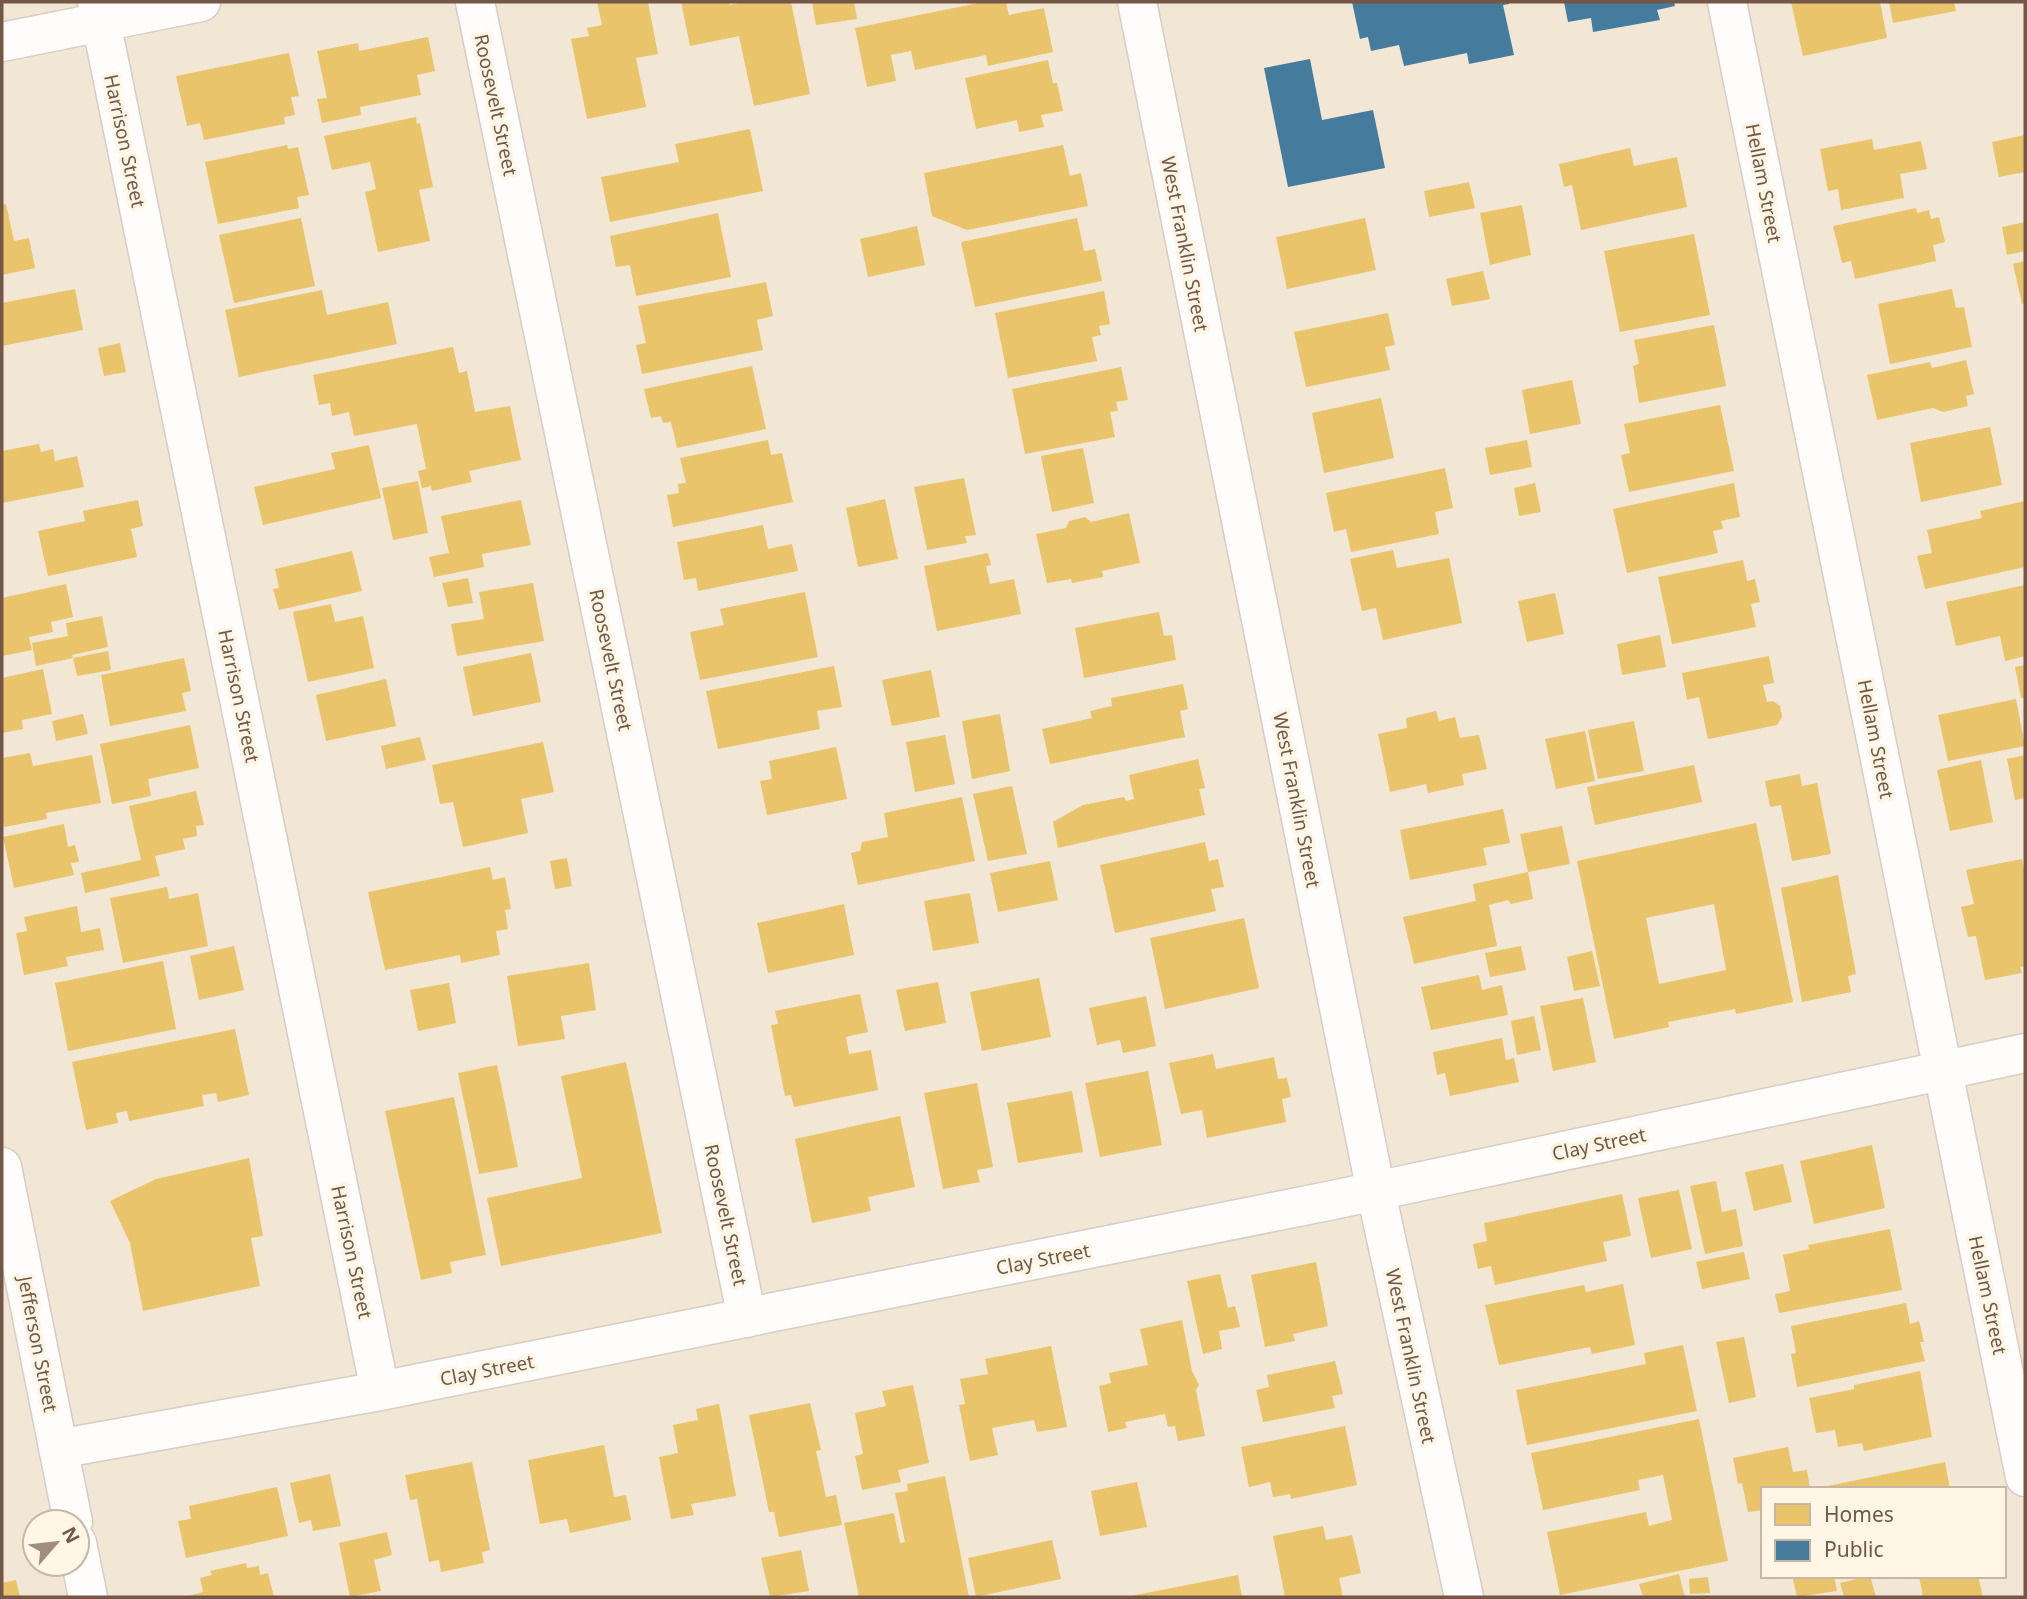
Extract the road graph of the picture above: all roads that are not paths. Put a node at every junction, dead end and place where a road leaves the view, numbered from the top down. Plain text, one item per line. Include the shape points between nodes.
1 (201, 2) edge
2 (475, 2) edge
3 (1137, 2) edge
4 (1727, 2) edge
5 (99, 12) edge
6 (2, 42) edge
7 (2025, 1053) edge
8 (1942, 1070) junction
9 (2, 1167) edge
10 (1376, 1192) junction
11 (13, 1283) edge
12 (747, 1318) junction
13 (380, 1391) junction
14 (58, 1449) junction
15 (2025, 1477) edge
16 (70, 1508) edge
17 (84, 1578) edge
18 (88, 1597) edge
19 (1464, 1597) edge

1 - 5 street
2 - 12 street, Roosevelt Street
3 - 10 street, West Franklin Street
4 - 8 street, Hellam Street
5 - 6 street
5 - 13 street, Harrison Street
7 - 8 street, Clay Street
8 - 10 street, Clay Street
8 - 15 street, Hellam Street
9 - 11 street, Jefferson Street
10 - 12 street, Clay Street
10 - 19 street, West Franklin Street
11 - 14 street, Jefferson Street
12 - 13 street, Clay Street
13 - 14 street, Clay Street
14 - 16 street, Jefferson Street
17 - 18 street

